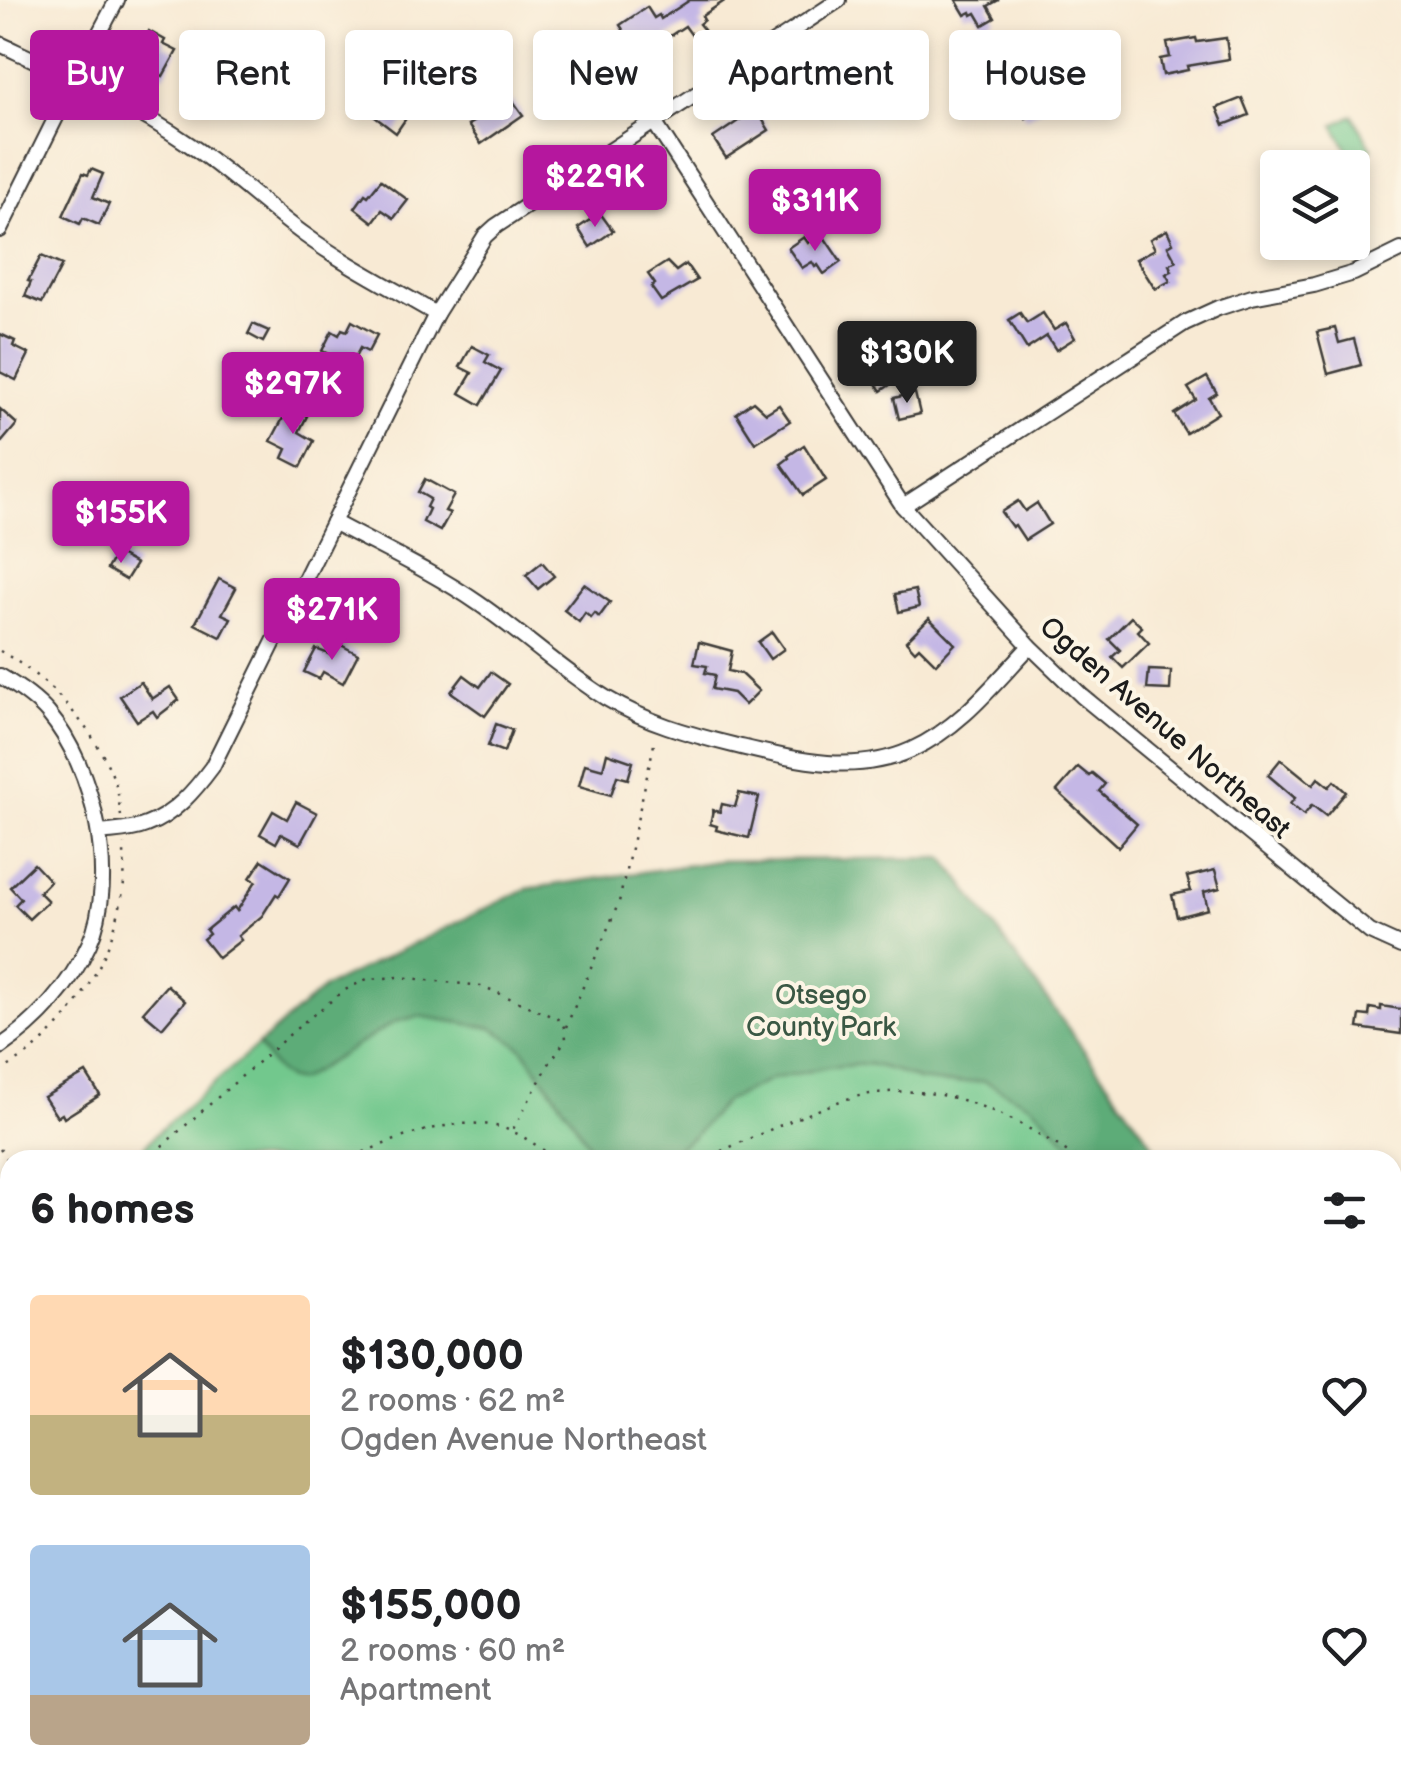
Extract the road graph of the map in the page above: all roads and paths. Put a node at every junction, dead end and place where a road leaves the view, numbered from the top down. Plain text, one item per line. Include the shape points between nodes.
1 (117, 0) edge
2 (839, 0) edge
3 (101, 30) edge
4 (0, 44) edge
5 (30, 58) edge
6 (55, 120) edge
7 (147, 120) edge
8 (654, 122) junction
9 (0, 230) edge
10 (1401, 250) edge
11 (436, 314) junction
12 (903, 506) junction
13 (332, 522) junction
14 (1030, 646) junction
15 (0, 676) edge
16 (658, 724) junction
17 (99, 833) junction
18 (1401, 946) edge
19 (565, 1029) junction
20 (0, 1048) edge
21 (512, 1131) junction
22 (157, 1150) edge
23 (371, 1150) edge
24 (543, 1150) edge
25 (726, 1150) edge
26 (1065, 1150) edge

1 - 3 street
2 - 8 street
4 - 5 street
6 - 9 street
7 - 11 street via 191,145 306,236
8 - 11 street via 485,236
8 - 12 street, Ogden Avenue Northeast
10 - 12 street via 1354,272 1252,296 1185,323
11 - 13 street
12 - 14 street, Ogden Avenue Northeast
13 - 16 street via 476,602 604,696
13 - 17 street via 204,778 147,825
14 - 16 street via 957,722 887,759 805,762
14 - 18 street, Ogden Avenue Northeast via 1370,932
15 - 17 street via 59,728 83,770
16 - 19 path via 619,902
17 - 20 street via 98,912 89,944 38,1017
19 - 21 path via 566,1039
19 - 22 path via 560,1020 482,986 368,979 304,1022
21 - 23 path via 447,1126
21 - 24 path
25 - 26 path via 842,1101 904,1092 975,1103

